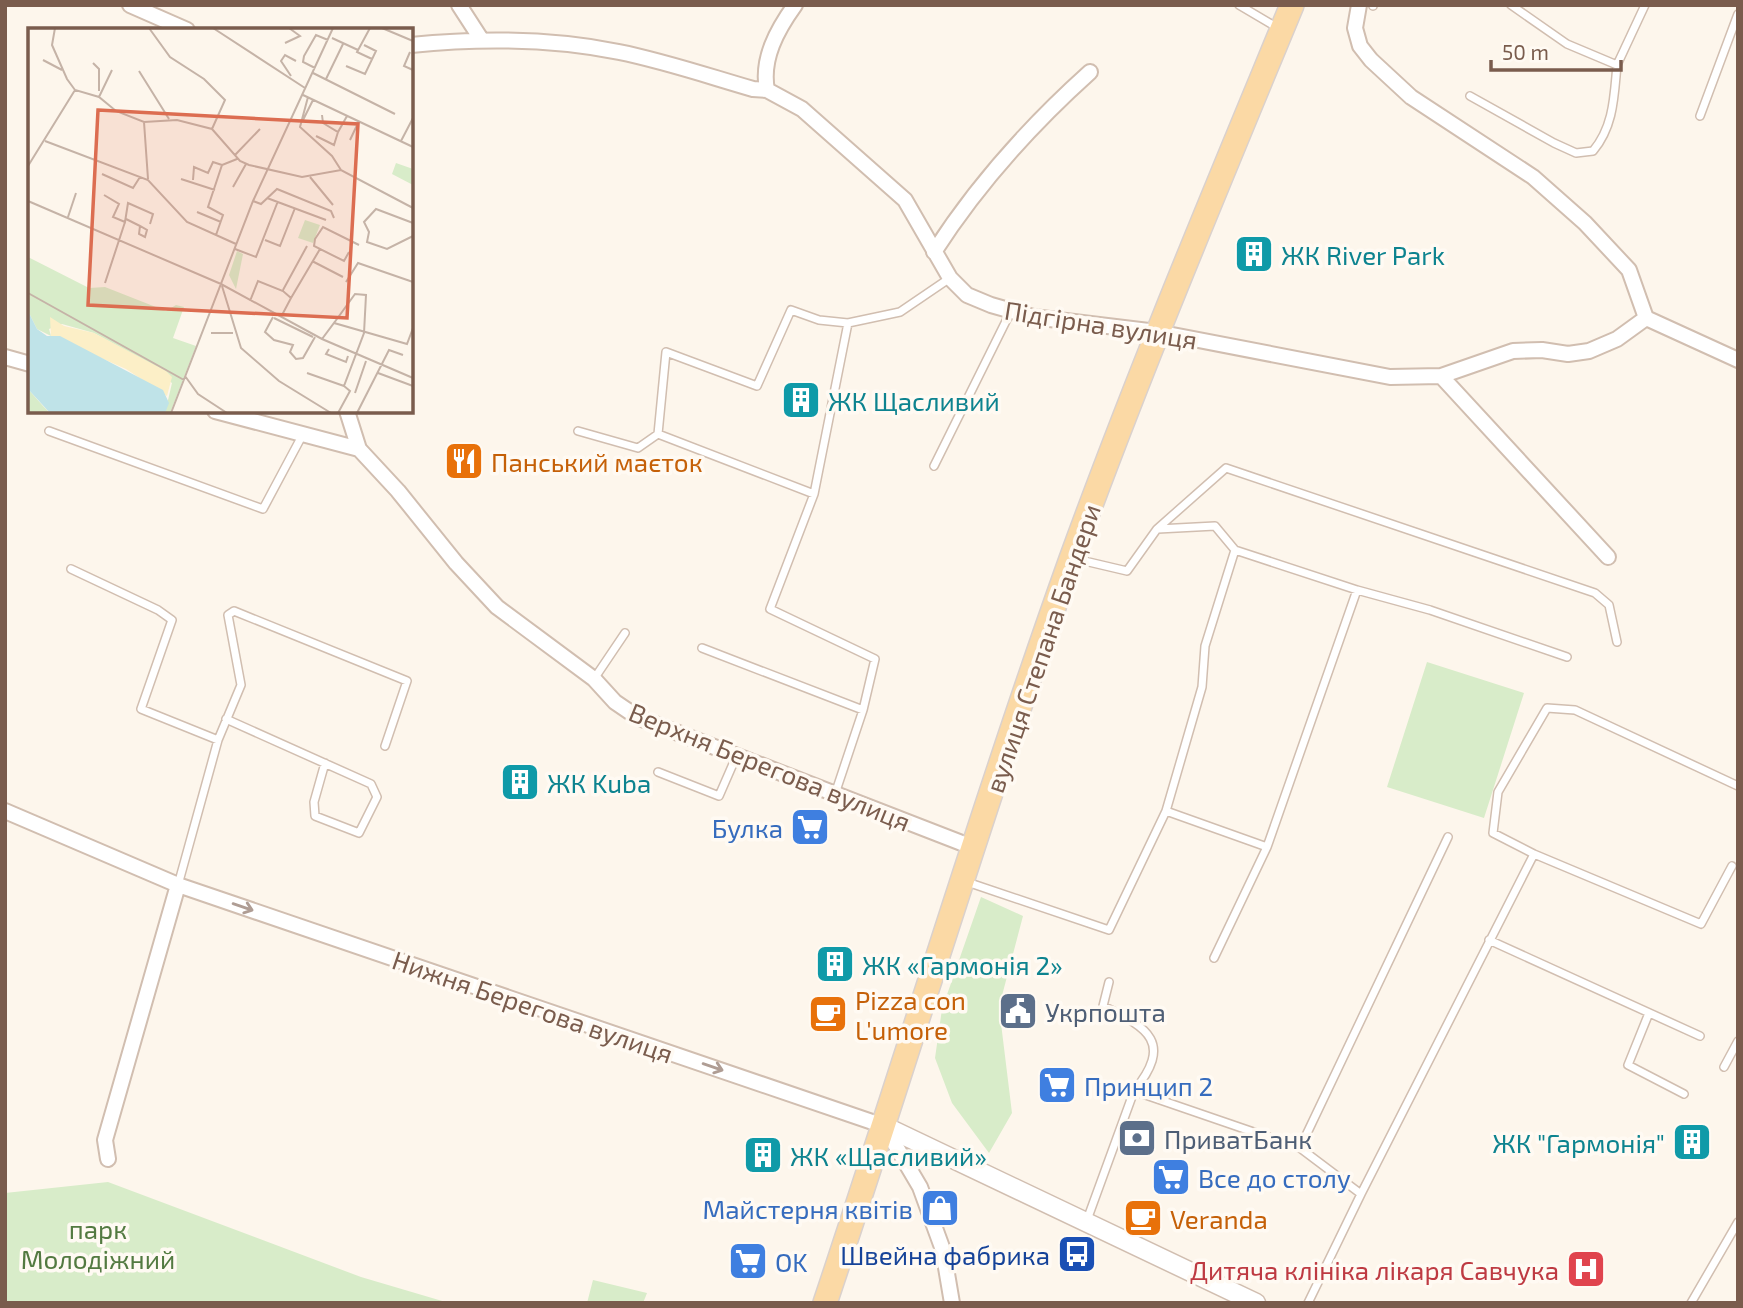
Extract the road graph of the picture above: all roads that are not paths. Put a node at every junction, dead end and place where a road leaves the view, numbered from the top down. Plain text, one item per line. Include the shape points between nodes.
1 (130, 5) edge
2 (460, 5) edge
3 (795, 5) edge
4 (1238, 5) edge
5 (1292, 5) edge
6 (1359, 5) edge
7 (1511, 5) edge
8 (1645, 5) edge
9 (1738, 14) edge
10 (182, 28) edge
11 (1282, 30) junction
12 (481, 39) junction
13 (413, 44) edge
14 (1617, 65) junction
15 (1090, 72) dead end
16 (767, 90) junction
17 (1470, 96) dead end
18 (1700, 116) dead end
19 (934, 252) junction
20 (950, 278) junction
21 (1011, 311) junction
22 (1646, 318) junction
23 (848, 323) junction
24 (1157, 332) junction
25 (5, 357) edge
26 (1738, 360) edge
27 (28, 363) edge
28 (1441, 376) junction
29 (223, 413) edge
30 (348, 413) edge
31 (49, 431) dead end
32 (579, 431) dead end
33 (303, 433) junction
34 (658, 434) junction
35 (359, 449) junction
36 (934, 466) dead end
37 (814, 494) junction
38 (1157, 529) junction
39 (1235, 550) junction
40 (1608, 557) dead end
41 (1072, 558) junction
42 (71, 569) dead end
43 (1357, 590) junction
44 (625, 633) dead end
45 (1618, 642) dead end
46 (702, 648) dead end
47 (1567, 657) dead end
48 (594, 679) junction
49 (863, 710) junction
50 (226, 719) junction
51 (218, 740) junction
52 (385, 746) dead end
53 (736, 757) junction
54 (325, 763) junction
55 (658, 772) dead end
56 (1738, 786) edge
57 (835, 795) junction
58 (5, 811) edge
59 (1166, 811) junction
60 (1448, 837) dead end
61 (972, 847) junction
62 (1267, 847) junction
63 (1534, 854) junction
64 (1732, 866) dead end
65 (961, 880) junction
66 (178, 885) junction
67 (1489, 940) junction
68 (1214, 958) dead end
69 (1109, 982) dead end
70 (1650, 1013) junction
71 (1700, 1036) dead end
72 (1738, 1041) edge
73 (1724, 1067) dead end
74 (1134, 1091) junction
75 (1684, 1094) dead end
76 (884, 1126) junction
77 (1300, 1148) junction
78 (108, 1159) dead end
79 (1361, 1194) junction
80 (1738, 1222) edge
81 (1086, 1224) junction
82 (1250, 1301) edge
83 (825, 1303) edge
84 (951, 1303) edge
85 (1308, 1303) edge
86 (1691, 1303) edge

1 - 10 street
2 - 12 street
3 - 16 street via 767,61
4 - 11 lane
5 - 11 main road, вулиця Степана Бандери
6 - 22 street via 1355,28 1371,61 1410,97 1533,177 1585,223 1629,270
7 - 14 lane via 1567,44
8 - 14 lane
9 - 18 lane
11 - 24 main road, вулиця Степана Бандери
12 - 13 street, Підгірна вулиця
12 - 16 street, Підгірна вулиця via 618,52
14 - 17 lane via 1611,119 1593,151 1576,153
15 - 19 street via 1048,110 990,175
16 - 19 street, Підгірна вулиця via 802,109 905,200
19 - 20 street, Підгірна вулиця
20 - 21 street, Підгірна вулиця via 967,295
20 - 23 lane via 900,312
21 - 24 street, Підгірна вулиця
21 - 36 lane
22 - 26 street
22 - 28 street, Підгірна вулиця via 1617,339 1589,351 1513,351
23 - 34 lane via 819,320 791,310 757,386 666,352
23 - 37 lane
24 - 28 street, Підгірна вулиця via 1391,377
24 - 41 main road, вулиця Степана Бандери
25 - 27 street
28 - 40 street
29 - 33 street
30 - 35 street
31 - 33 lane via 263,509
32 - 34 lane via 638,448
33 - 35 street
34 - 37 lane
35 - 48 street, Верхня Берегова вулиця via 497,607
37 - 49 lane via 769,608 876,659
38 - 39 lane via 1214,526
38 - 41 lane via 1128,571
38 - 45 lane via 1226,468 1595,593 1609,605
39 - 43 lane
39 - 59 lane via 1205,646 1202,687
41 - 61 main road, вулиця Степана Бандери
42 - 51 lane via 172,620 141,709
43 - 47 lane
43 - 62 lane
44 - 48 lane
46 - 49 lane
48 - 53 street, Верхня Берегова вулиця via 637,717
49 - 57 lane
50 - 51 lane
50 - 52 lane via 241,685 228,615 234,611 407,681
50 - 54 lane
51 - 66 lane
53 - 55 lane via 719,796
53 - 57 street, Верхня Берегова вулиця
54 - 54 lane via 371,784 377,797 359,833 315,816 314,802
56 - 63 lane via 1575,710 1547,708 1498,792 1493,833
57 - 61 street, Верхня Берегова вулиця
58 - 66 street, Нижня Берегова вулиця
59 - 62 lane
59 - 65 lane via 1109,930
60 - 77 lane
61 - 65 main road, вулиця Степана Бандери
62 - 68 lane
63 - 64 lane via 1702,924
63 - 67 lane
65 - 76 main road, вулиця Степана Бандери
66 -> 76 street, Нижня Берегова вулиця
66 - 78 street via 105,1140
67 - 70 lane
67 - 79 lane
69 - 74 lane via 1103,1006 1135,1021 1153,1046 1150,1072
70 - 71 lane
70 - 75 lane via 1628,1065
72 - 73 lane
74 - 77 lane
74 - 81 lane
76 - 81 street
76 - 83 main road, вулиця Степана Бандери
76 - 84 street via 920,1187 943,1250
77 - 79 lane
79 - 85 lane
80 - 86 lane
81 - 82 street

